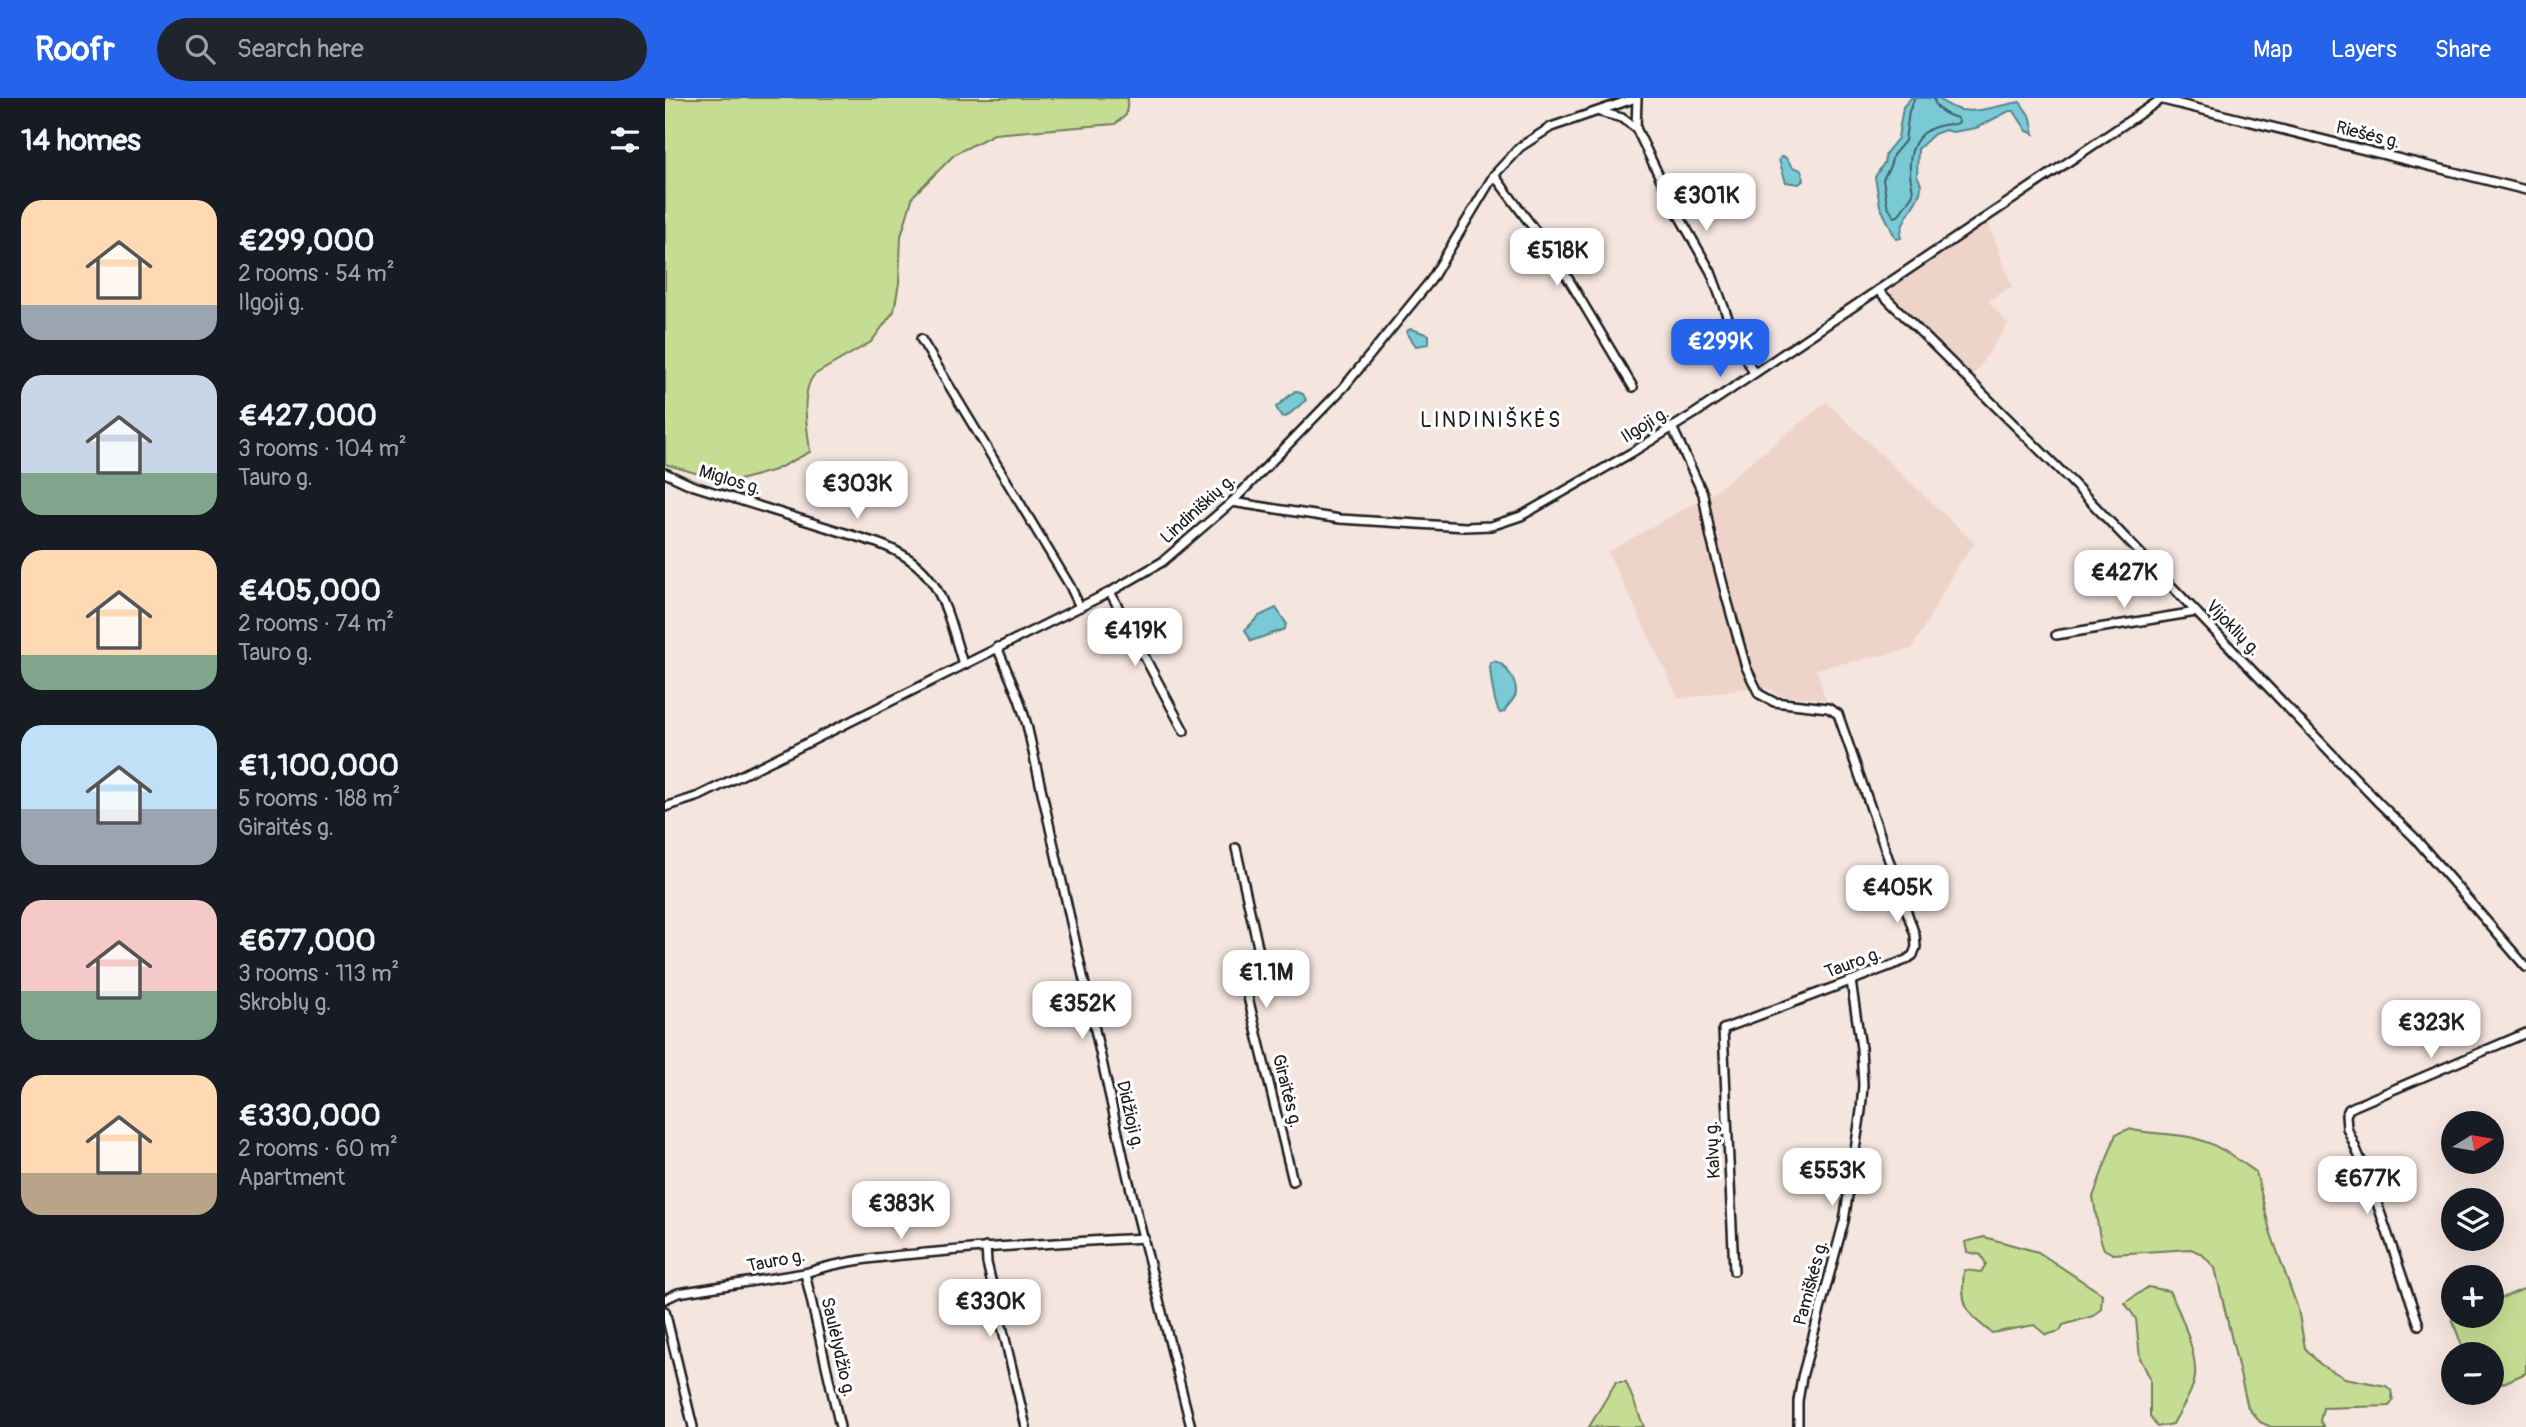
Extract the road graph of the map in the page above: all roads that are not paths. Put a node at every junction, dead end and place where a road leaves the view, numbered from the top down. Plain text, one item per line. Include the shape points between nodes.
1 (1636, 98) edge
2 (2163, 99) edge
3 (1599, 112) junction
4 (1636, 128) junction
5 (1494, 175) junction
6 (2526, 190) edge
7 (1878, 290) junction
8 (921, 339) dead end
9 (1754, 373) junction
10 (1633, 387) dead end
11 (1672, 427) junction
12 (665, 473) edge
13 (1232, 502) junction
14 (1110, 592) junction
15 (1080, 607) junction
16 (2196, 612) junction
17 (2056, 635) dead end
18 (997, 647) junction
19 (963, 664) junction
20 (1184, 731) dead end
21 (665, 807) edge
22 (1236, 848) dead end
23 (2526, 967) edge
24 (1851, 981) junction
25 (1723, 1029) joint
26 (2526, 1033) edge
27 (1293, 1181) dead end
28 (1144, 1238) junction
29 (986, 1247) junction
30 (1734, 1271) dead end
31 (806, 1273) junction
32 (665, 1298) edge
33 (665, 1311) edge
34 (2419, 1325) dead end
35 (693, 1427) edge
36 (840, 1427) edge
37 (1026, 1427) edge
38 (1191, 1427) edge
39 (1798, 1427) edge

1 - 3 street, Lindiniškių g.
1 - 4 street
2 - 6 street, Riešės g.
2 - 7 street, Ilgoji g.
3 - 4 street via 1622,118
3 - 5 street, Lindiniškių g. via 1530,138
4 - 9 street via 1711,272 1736,340
5 - 10 street via 1557,260
5 - 13 street, Lindiniškių g. via 1423,291 1344,387
7 - 9 street, Ilgoji g.
7 - 16 street, Vijoklių g.
8 - 15 street
9 - 11 street, Ilgoji g.
11 - 13 street, Ilgoji g. via 1521,516 1491,526 1341,519
11 - 24 street, Tauro g. via 1703,494 1746,667 1759,694 1774,702 1828,708 1839,714 1915,935 1913,955
12 - 19 street, Miglos g. via 901,554 935,583
13 - 14 street, Lindiniškių g. via 1162,562
14 - 15 street, Lindiniškių g.
14 - 20 street
15 - 18 street, Lindiniškių g.
16 - 17 street
16 - 23 street, Vijoklių g. via 2414,836
18 - 19 street, Lindiniškių g.
18 - 28 street, Didžioji g. via 1027,725
19 - 21 street, Lindiniškių g. via 699,796
22 - 27 street, Giraitės g. via 1260,956 1246,989
24 - 25 street, Tauro g.
24 - 39 street, Pamiškės g. via 1861,1048 1861,1111 1844,1221 1798,1401
25 - 30 street, Kalvų g.
26 - 34 street via 2349,1109 2347,1128
28 - 29 street, Tauro g.
28 - 38 street, Didžioji g.
29 - 31 street, Tauro g. via 882,1257
29 - 37 street
31 - 32 street, Tauro g.
31 - 36 street, Saulėlydžio g.
33 - 35 street

